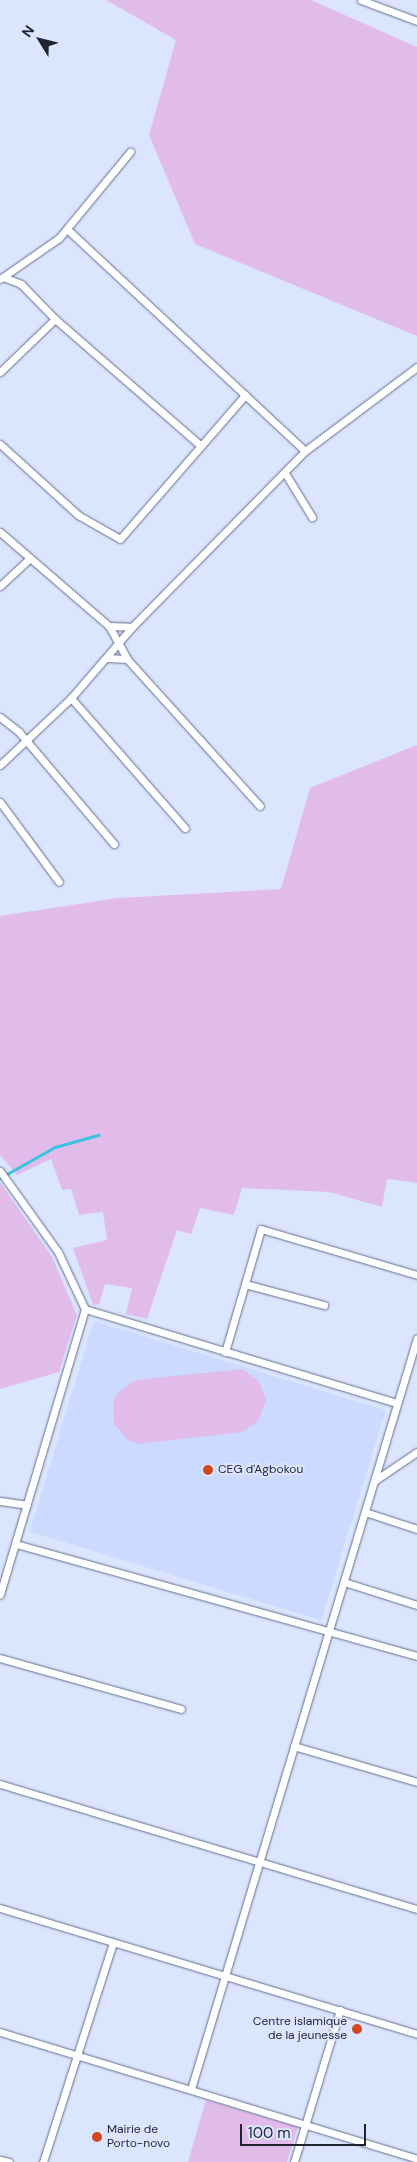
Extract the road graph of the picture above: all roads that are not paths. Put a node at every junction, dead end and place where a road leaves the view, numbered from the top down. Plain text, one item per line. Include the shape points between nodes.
1 (361, 0) edge
2 (417, 21) edge
3 (130, 152) dead end
4 (67, 229) junction
5 (20, 266) junction
6 (2, 278) edge
7 (21, 284) junction
8 (55, 319) junction
9 (417, 367) edge
10 (0, 372) edge
11 (245, 395) junction
12 (0, 444) edge
13 (200, 445) junction
14 (305, 451) junction
15 (285, 472) junction
16 (312, 517) dead end
17 (0, 532) edge
18 (28, 560) junction
19 (0, 586) edge
20 (109, 626) junction
21 (132, 627) junction
22 (118, 644) junction
23 (108, 658) junction
24 (127, 659) junction
25 (71, 698) junction
26 (0, 717) edge
27 (28, 742) junction
28 (0, 765) edge
29 (0, 802) edge
30 (260, 806) dead end
31 (185, 828) dead end
32 (114, 844) dead end
33 (59, 882) dead end
34 (0, 1170) edge
35 (417, 1275) edge
36 (245, 1284) junction
37 (324, 1305) dead end
38 (85, 1309) junction
39 (417, 1338) edge
40 (225, 1352) junction
41 (415, 1353) edge
42 (397, 1403) junction
43 (417, 1452) edge
44 (374, 1481) junction
45 (0, 1501) edge
46 (27, 1505) junction
47 (365, 1512) junction
48 (417, 1529) edge
49 (16, 1544) junction
50 (3, 1576) edge
51 (344, 1582) junction
52 (0, 1594) edge
53 (417, 1605) edge
54 (329, 1632) junction
55 (417, 1656) edge
56 (0, 1658) edge
57 (181, 1710) dead end
58 (294, 1746) junction
59 (417, 1782) edge
60 (0, 1784) edge
61 (260, 1862) junction
62 (0, 1908) edge
63 (417, 1909) edge
64 (113, 1943) junction
65 (226, 1975) junction
66 (340, 2010) junction
67 (0, 2032) edge
68 (417, 2034) edge
69 (77, 2056) junction
70 (191, 2090) junction
71 (306, 2124) junction
72 (417, 2159) edge
73 (0, 2160) edge
74 (9, 2162) edge
75 (43, 2162) edge
76 (294, 2162) edge

1 - 2 street
3 - 4 street
4 - 5 street
4 - 11 street
5 - 6 street
5 - 7 street
6 - 7 street
7 - 8 street
8 - 10 street
8 - 13 street
9 - 14 street
11 - 13 street
11 - 14 street
12 - 13 street via 78,515 113,539 124,535
14 - 15 street
15 - 16 street
15 - 21 street
17 - 18 street
18 - 19 street
18 - 20 street
20 - 21 street
20 - 22 street
21 - 22 street
22 - 23 street
22 - 24 street
23 - 24 street
23 - 25 street
24 - 30 street
25 - 27 street
25 - 31 street
26 - 27 street
27 - 28 street
27 - 32 street
29 - 33 street
34 - 38 street via 58,1252
35 - 36 street via 261,1229
36 - 37 street
36 - 40 street
38 - 40 street
38 - 46 street
39 - 41 street
40 - 42 street
41 - 42 street
42 - 44 street
43 - 44 street
44 - 47 street
45 - 46 street
46 - 49 street
47 - 48 street
47 - 51 street
49 - 50 street
49 - 54 street
50 - 52 street
51 - 53 street
51 - 54 street
54 - 55 street
54 - 58 street
56 - 57 street
58 - 59 street
58 - 61 street
60 - 61 street
61 - 63 street
61 - 65 street
62 - 64 street
64 - 65 street
64 - 69 street
65 - 66 street
65 - 70 street
66 - 68 street
66 - 71 street
67 - 69 street
69 - 70 street
69 - 75 street
70 - 71 street
71 - 72 street
71 - 76 street
73 - 74 street

